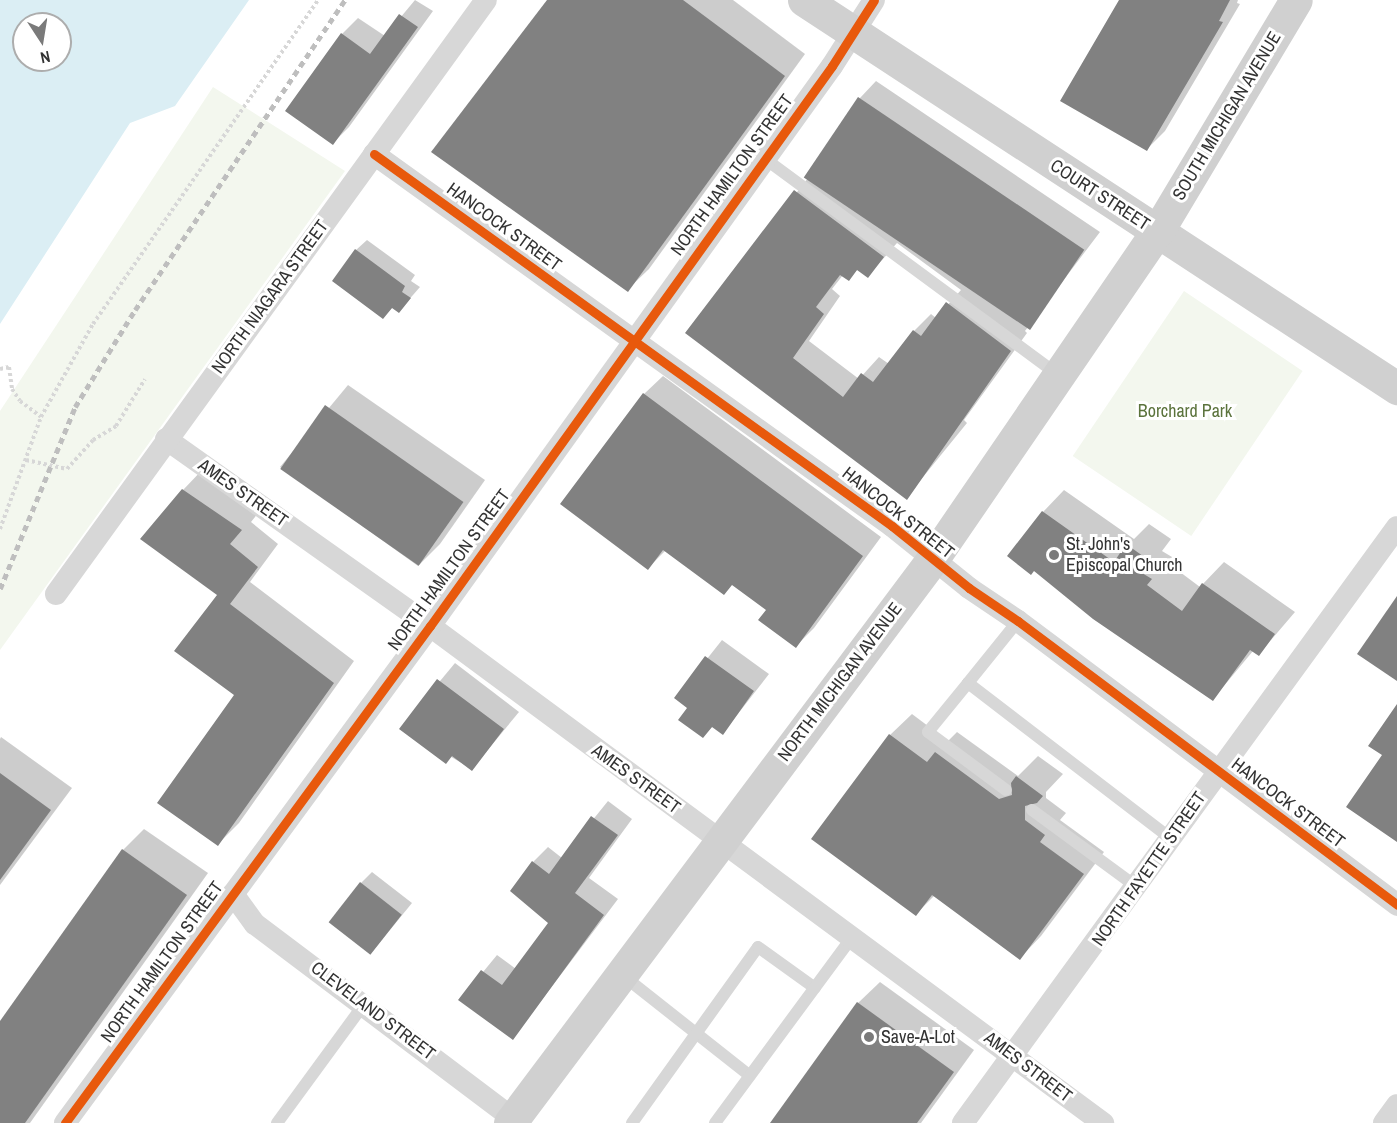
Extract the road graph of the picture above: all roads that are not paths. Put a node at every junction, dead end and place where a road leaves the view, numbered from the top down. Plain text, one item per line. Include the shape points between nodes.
1 (486, 0) edge
2 (874, 0) edge
3 (1296, 0) edge
4 (808, 3) edge
5 (855, 33) junction
6 (374, 154) junction
7 (764, 158) junction
8 (1157, 232) junction
9 (635, 341) junction
10 (1059, 376) junction
11 (1397, 388) edge
12 (166, 439) junction
13 (1397, 527) edge
14 (932, 560) junction
15 (56, 594) dead end
16 (1018, 621) junction
17 (430, 626) junction
18 (968, 683) junction
19 (1219, 773) junction
20 (1006, 790) dead end
21 (1032, 810) dead end
22 (1171, 839) junction
23 (720, 840) junction
24 (1138, 888) junction
25 (233, 894) junction
26 (1397, 905) edge
27 (852, 937) junction
28 (621, 974) junction
29 (815, 988) junction
30 (364, 1004) junction
31 (694, 1032) junction
32 (1013, 1057) junction
33 (750, 1076) junction
34 (1397, 1105) edge
35 (514, 1122) edge
36 (65, 1123) edge
37 (277, 1123) edge
38 (632, 1123) edge
39 (715, 1123) edge
40 (963, 1123) edge
41 (1103, 1123) edge
42 (1384, 1123) edge

1 - 6 street, NORTH NIAGARA STREET
2 - 5 street, NORTH HAMILTON STREET
3 - 8 main road, SOUTH MICHIGAN AVENUE
4 - 5 main road, COURT STREET
5 - 7 street, NORTH HAMILTON STREET
5 - 8 main road, COURT STREET
6 - 9 street, HANCOCK STREET
6 - 12 street, NORTH NIAGARA STREET
7 - 9 street, NORTH HAMILTON STREET
7 - 10 lane
8 - 10 main road, NORTH MICHIGAN AVENUE
8 - 11 main road, COURT STREET
9 - 14 street, HANCOCK STREET via 892,526
9 - 17 street, NORTH HAMILTON STREET
10 - 14 main road, NORTH MICHIGAN AVENUE
12 - 15 street, NORTH NIAGARA STREET
12 - 17 street, AMES STREET
13 - 19 street, NORTH FAYETTE STREET
14 - 16 street, HANCOCK STREET
14 - 23 main road, NORTH MICHIGAN AVENUE
16 - 18 lane
16 - 19 street, HANCOCK STREET
17 - 23 street, AMES STREET
17 - 25 street, NORTH HAMILTON STREET
18 - 20 lane via 928,732
18 - 22 lane
19 - 22 street, NORTH FAYETTE STREET
19 - 26 street, HANCOCK STREET
21 - 24 lane
22 - 24 street, NORTH FAYETTE STREET
23 - 27 street, AMES STREET
23 - 28 main road, NORTH MICHIGAN AVENUE
24 - 32 street, NORTH FAYETTE STREET
25 - 30 street, CLEVELAND STREET via 255,924
25 - 36 street, NORTH HAMILTON STREET
27 - 29 lane
27 - 32 street, AMES STREET
28 - 31 lane
28 - 35 main road, NORTH MICHIGAN AVENUE
29 - 31 lane via 758,947
29 - 33 lane
30 - 35 street, CLEVELAND STREET
30 - 37 lane
31 - 33 lane
31 - 38 lane
32 - 40 street, NORTH FAYETTE STREET
32 - 41 street, AMES STREET
33 - 39 lane
34 - 42 street

